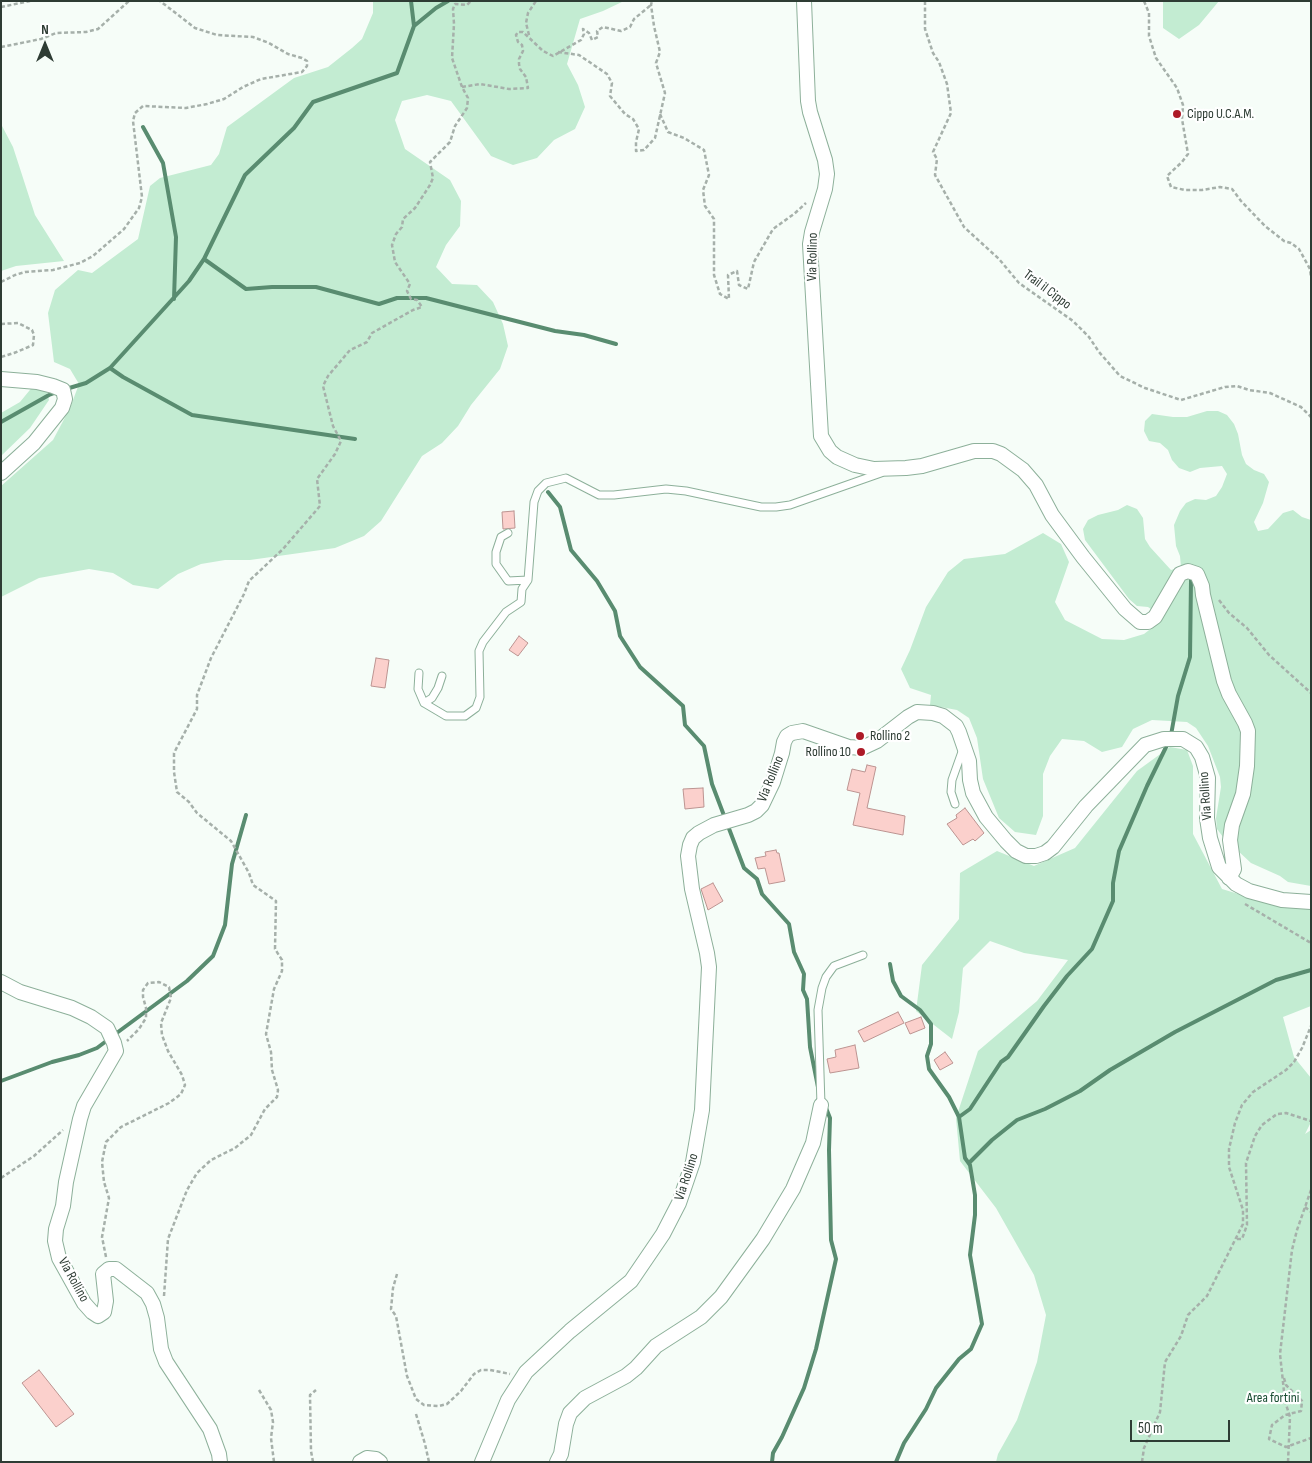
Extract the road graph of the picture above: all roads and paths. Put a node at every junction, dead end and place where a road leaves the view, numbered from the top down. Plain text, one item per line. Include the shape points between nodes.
1 (30, 1) edge
2 (129, 1) edge
3 (160, 1) edge
4 (471, 1) edge
5 (536, 1) edge
6 (804, 1) edge
7 (924, 1) edge
8 (1144, 1) edge
9 (652, 3) edge
10 (1, 7) edge
11 (529, 37) junction
12 (1, 47) edge
13 (558, 52) junction
14 (462, 87) junction
15 (660, 114) junction
16 (814, 224) junction
17 (1311, 278) edge
18 (1, 282) edge
19 (1, 324) edge
20 (1, 357) edge
21 (1, 379) edge
22 (1311, 417) edge
23 (890, 470) junction
24 (1, 473) edge
25 (508, 534) dead end
26 (528, 580) junction
27 (1218, 599) dead end
28 (420, 673) dead end
29 (442, 676) dead end
30 (1311, 693) edge
31 (424, 703) junction
32 (964, 746) junction
33 (955, 804) dead end
34 (1229, 878) junction
35 (1242, 900) dead end
36 (1311, 902) edge
37 (1311, 943) edge
38 (863, 955) dead end
39 (1, 982) edge
40 (1311, 1026) edge
41 (116, 1051) junction
42 (821, 1105) joint
43 (1311, 1120) edge
44 (68, 1126) dead end
45 (1, 1178) edge
46 (1311, 1190) edge
47 (1305, 1207) junction
48 (1311, 1212) edge
49 (1237, 1239) junction
50 (108, 1269) junction
51 (397, 1274) dead end
52 (164, 1300) dead end
53 (1282, 1369) junction
54 (526, 1372) junction
55 (258, 1390) dead end
56 (316, 1390) dead end
57 (416, 1414) dead end
58 (1289, 1414) junction
59 (1311, 1438) edge
60 (1288, 1446) junction
61 (220, 1462) edge
62 (274, 1462) edge
63 (313, 1462) edge
64 (360, 1462) edge
65 (380, 1462) edge
66 (428, 1462) edge
67 (482, 1462) edge
68 (557, 1462) edge
69 (1142, 1462) edge
70 (1288, 1462) edge

1 - 10 path
2 - 12 path via 98,29 56,33
3 - 18 path via 195,28 217,35 253,37 302,58 307,61 307,66 302,72 261,79 224,99 207,104 186,108 143,106 135,113 133,121 142,197 139,208 124,229 80,263 16,275
4 - 14 path via 467,5 455,4 453,9 452,58
5 - 11 path via 528,12
6 - 16 street, Via Rollino via 808,101 827,174
7 - 22 path, Trail il Cippo via 924,30 946,84 950,113 933,152 937,159 935,175 964,227 999,259 1019,284 1073,321 1120,376 1181,400 1237,386 1270,393 1301,407
8 - 17 path via 1156,58 1177,88 1183,104 1182,120 1188,154 1167,176 1171,187 1202,190 1220,186 1232,189 1266,226 1299,249 1310,268
9 - 13 path via 630,27 621,31 603,27 598,31 598,37 592,40 583,30 581,40
9 - 15 path via 660,52 656,63 665,93
11 - 13 path via 553,56
11 - 14 path via 523,32 516,35 522,45 520,69 528,88 480,84
13 - 15 path via 579,55 608,74 612,83 610,96 639,129 636,151 644,150 655,138
14 - 52 path via 468,98 467,108 455,126 450,142 430,162 433,178 415,208 404,219 392,245 395,262 410,284 406,291 422,307 372,333 367,342 350,350 328,376 323,386 329,414 341,441 317,479 320,506 283,549 249,580 211,658 197,696 197,709 174,753 176,792 231,841 254,885 276,901 276,949 282,960 282,971 274,989 266,1034 277,1098 265,1109 251,1135 235,1148 211,1160 187,1190 168,1239
15 - 16 path via 668,132 704,150 709,174 703,190 705,206 714,219 714,276 720,294 730,299 728,276 737,271 739,285 748,289 754,262 773,229 806,203 812,206
16 - 23 street, Via Rollino via 810,259 821,436 830,451 846,462
19 - 20 path via 18,323 32,330 34,335 32,345
21 - 24 street via 53,386 63,390 65,399 62,408 34,443
23 - 26 lane, Via Rollino via 776,507 666,489 599,495 566,478 546,483 534,502
23 - 34 street, Via Rollino via 922,466 983,450 1011,460 1036,485 1052,515 1125,610 1140,622 1148,622 1155,617 1180,574 1188,571 1198,574 1224,681 1248,731 1244,794 1232,825 1230,840 1234,869
25 - 26 lane via 501,537 496,564 508,581
26 - 31 lane, Via Rollino via 522,589 521,602 506,612 479,651 480,697 476,708 465,716 446,716
27 - 30 path via 1269,655
28 - 31 lane via 418,690
29 - 31 lane via 432,698
32 - 33 lane via 952,780
32 - 34 street, Via Rollino via 973,793 986,817 1016,851 1036,856 1052,848 1086,806 1145,745 1164,739 1190,742 1202,757 1208,778 1210,838 1219,867
32 - 54 street, Via Rollino via 956,726 938,714 925,712 908,717 877,741 862,748 798,731 787,736 784,742 773,782 762,805 741,818 699,832 693,838 688,856 692,889 709,967 702,1110 687,1183 663,1234 631,1281
34 - 36 street, Via Rollino via 1264,896
35 - 37 path via 1248,907
38 - 42 lane via 834,966 822,988 818,1010
39 - 41 street via 91,1018 107,1028
40 - 49 path via 1294,1062 1253,1092 1242,1105 1235,1123 1229,1167 1244,1216
41 - 50 street, Via Rollino via 84,1106 55,1241 58,1258 84,1303 98,1316 104,1312 103,1274
41 - 50 path via 146,1018 143,990 148,983 159,982 169,987 171,998 161,1023 162,1035 185,1085 181,1094 169,1104 121,1127 106,1142 102,1162 110,1198 102,1237
42 - 68 street via 813,1143 794,1189 721,1297 701,1317 656,1346 626,1376 585,1398 570,1413
43 - 49 path via 1286,1113 1277,1114 1262,1125 1255,1136 1246,1162 1248,1225 1242,1239
44 - 45 path via 34,1156
46 - 47 path
47 - 48 path
47 - 53 path via 1292,1250 1281,1345
49 - 69 path via 1207,1296 1188,1315 1181,1336 1165,1362 1160,1412 1144,1448
50 - 61 street via 116,1269 147,1293 157,1318 166,1362 210,1429
51 - 54 path via 391,1309 396,1316 401,1349 416,1399 431,1407 447,1404 481,1370 510,1374
53 - 58 path
53 - 58 path via 1286,1385 1302,1401 1301,1410
54 - 67 street, Via Rollino via 508,1400
55 - 62 path via 271,1410
56 - 63 path via 310,1395
57 - 66 path
58 - 60 path
58 - 60 path via 1272,1425 1270,1439
59 - 60 path
60 - 70 path
64 - 65 street via 367,1458

